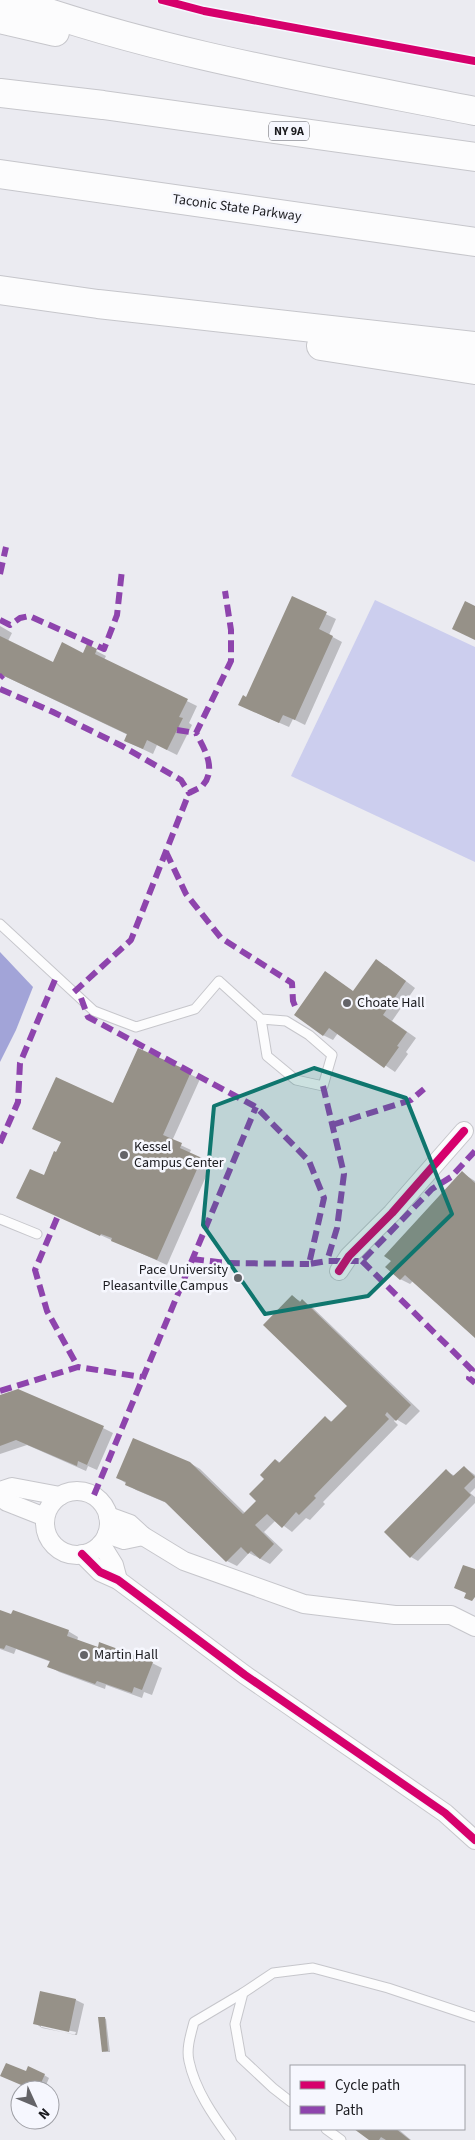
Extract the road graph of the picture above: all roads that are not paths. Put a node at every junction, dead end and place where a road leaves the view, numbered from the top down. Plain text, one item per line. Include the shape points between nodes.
1 (11, 0) edge
2 (0, 18) edge
3 (124, 36) junction
4 (0, 74) edge
5 (0, 93) edge
6 (103, 105) junction
7 (475, 111) edge
8 (475, 158) edge
9 (0, 174) edge
10 (475, 242) edge
11 (0, 290) edge
12 (164, 311) junction
13 (475, 346) edge
14 (475, 370) edge
15 (0, 924) edge
16 (260, 1019) junction
17 (464, 1131) dead end
18 (0, 1219) edge
19 (37, 1234) dead end
20 (339, 1272) dead end
21 (0, 1491) edge
22 (60, 1496) junction
23 (0, 1497) edge
24 (108, 1516) junction
25 (46, 1517) junction
26 (143, 1536) junction
27 (104, 1539) junction
28 (82, 1554) junction
29 (118, 1580) junction
30 (475, 1627) edge
31 (475, 1840) edge
32 (242, 1993) junction
33 (475, 2017) edge
34 (290, 2101) edge
35 (327, 2130) edge
36 (231, 2140) edge
37 (341, 2140) edge

1 - 3 main road
2 - 3 main road via 100,44
3 - 7 main road
4 - 6 main road via 67,86
5 - 6 main road, NY 9A
6 - 8 main road, NY 9A
9 - 10 main road, Taconic State Parkway
11 - 12 main road
12 - 13 main road
12 - 14 main road via 330,348
15 - 16 lane via 94,1012 136,1027 195,1009 219,981
16 - 16 lane via 266,1056 296,1080 323,1086 332,1055 286,1021
17 - 20 street via 392,1213 349,1256
18 - 19 lane
21 - 22 street via 12,1487
22 - 24 street via 76,1491 86,1492 100,1501
22 - 25 street
23 - 25 street
24 - 26 street via 130,1524
24 - 27 street
25 - 28 street via 47,1532 54,1545 62,1551
26 - 27 street via 124,1540
26 - 30 street via 184,1561 304,1604 395,1615 450,1615
27 - 28 street via 93,1551
27 - 29 street
28 - 29 street via 100,1572
29 - 31 street via 245,1675 445,1813
32 - 33 lane via 273,1973 313,1968 388,1988
32 - 34 lane via 235,2024 241,2058
32 - 36 lane via 194,2022 189,2039 188,2060 200,2091 214,2118
35 - 37 lane

